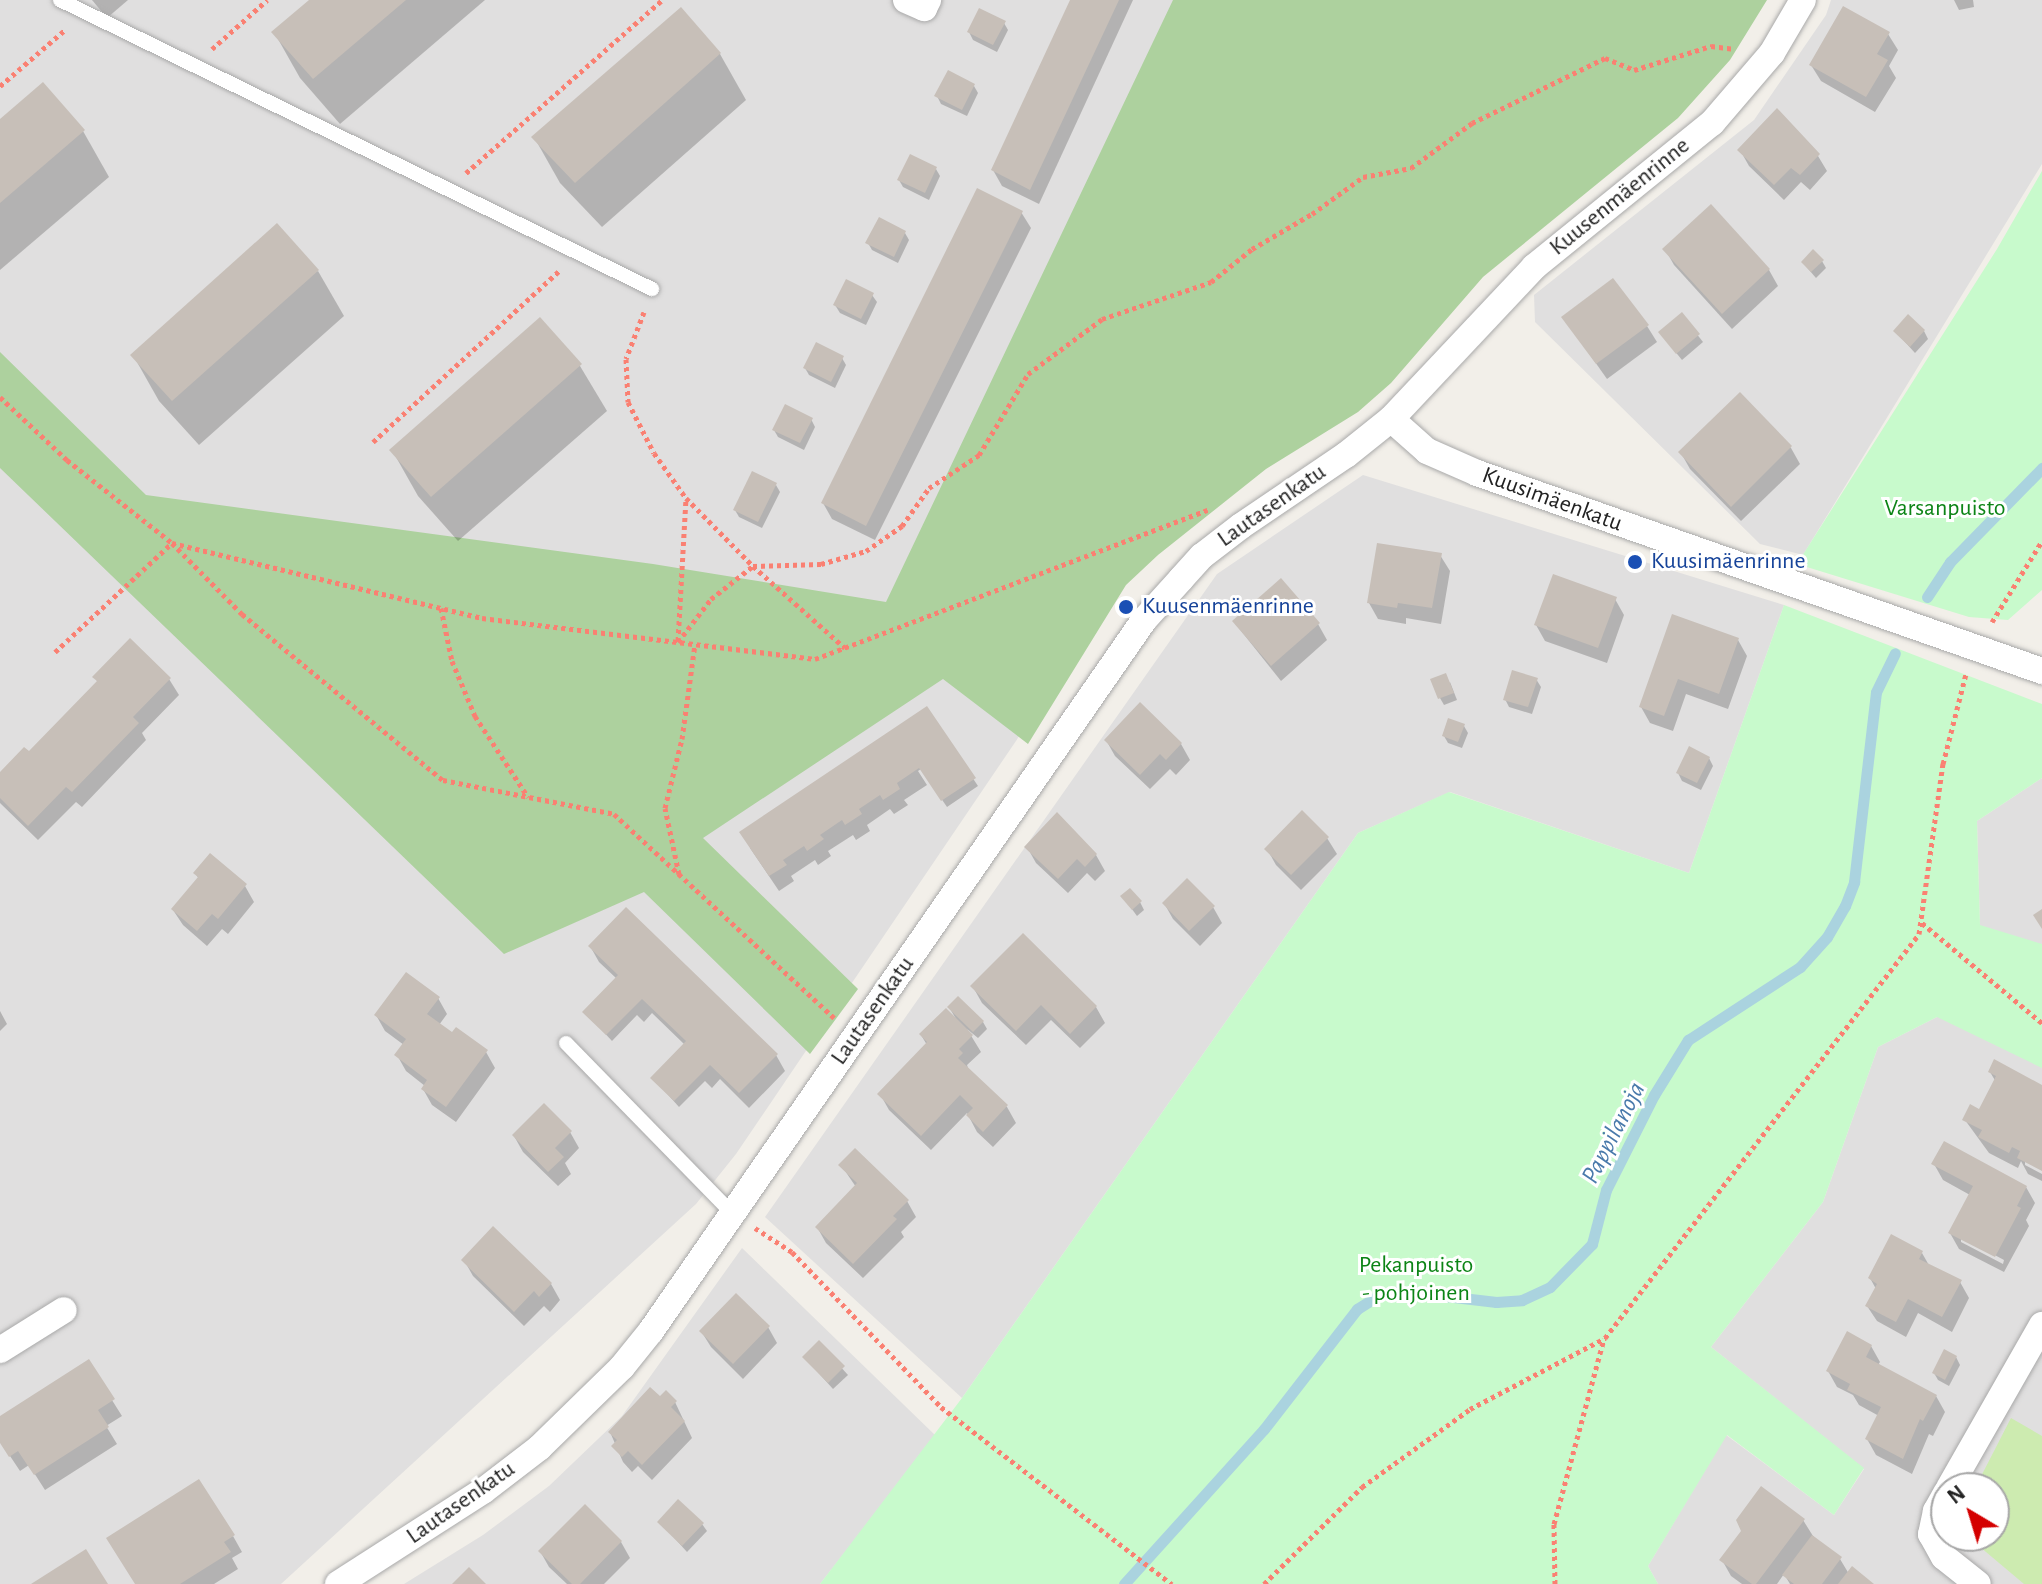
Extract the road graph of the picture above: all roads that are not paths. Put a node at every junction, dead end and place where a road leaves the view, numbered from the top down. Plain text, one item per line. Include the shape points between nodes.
1 (60, 0) edge
2 (906, 0) edge
3 (928, 0) edge
4 (1803, 0) edge
5 (652, 289) road end
6 (1391, 419) junction
7 (2042, 671) edge
8 (566, 1043) dead end
9 (731, 1212) junction
10 (64, 1310) dead end
11 (2042, 1325) edge
12 (0, 1350) edge
13 (1957, 1472) edge
14 (1941, 1552) edge
15 (338, 1584) edge
16 (1978, 1584) edge

1 - 5 lane
2 - 3 street via 924,8
4 - 6 street, Kuusenmäenrinne via 1772,53 1712,123 1508,290
6 - 7 street, Kuusimäenkatu via 1427,451 1477,473
6 - 9 street, Lautasenkatu via 1202,556 1153,610
8 - 9 lane
9 - 15 street, Lautasenkatu via 651,1331 584,1407 483,1491
10 - 12 street
11 - 13 street
14 - 16 street

